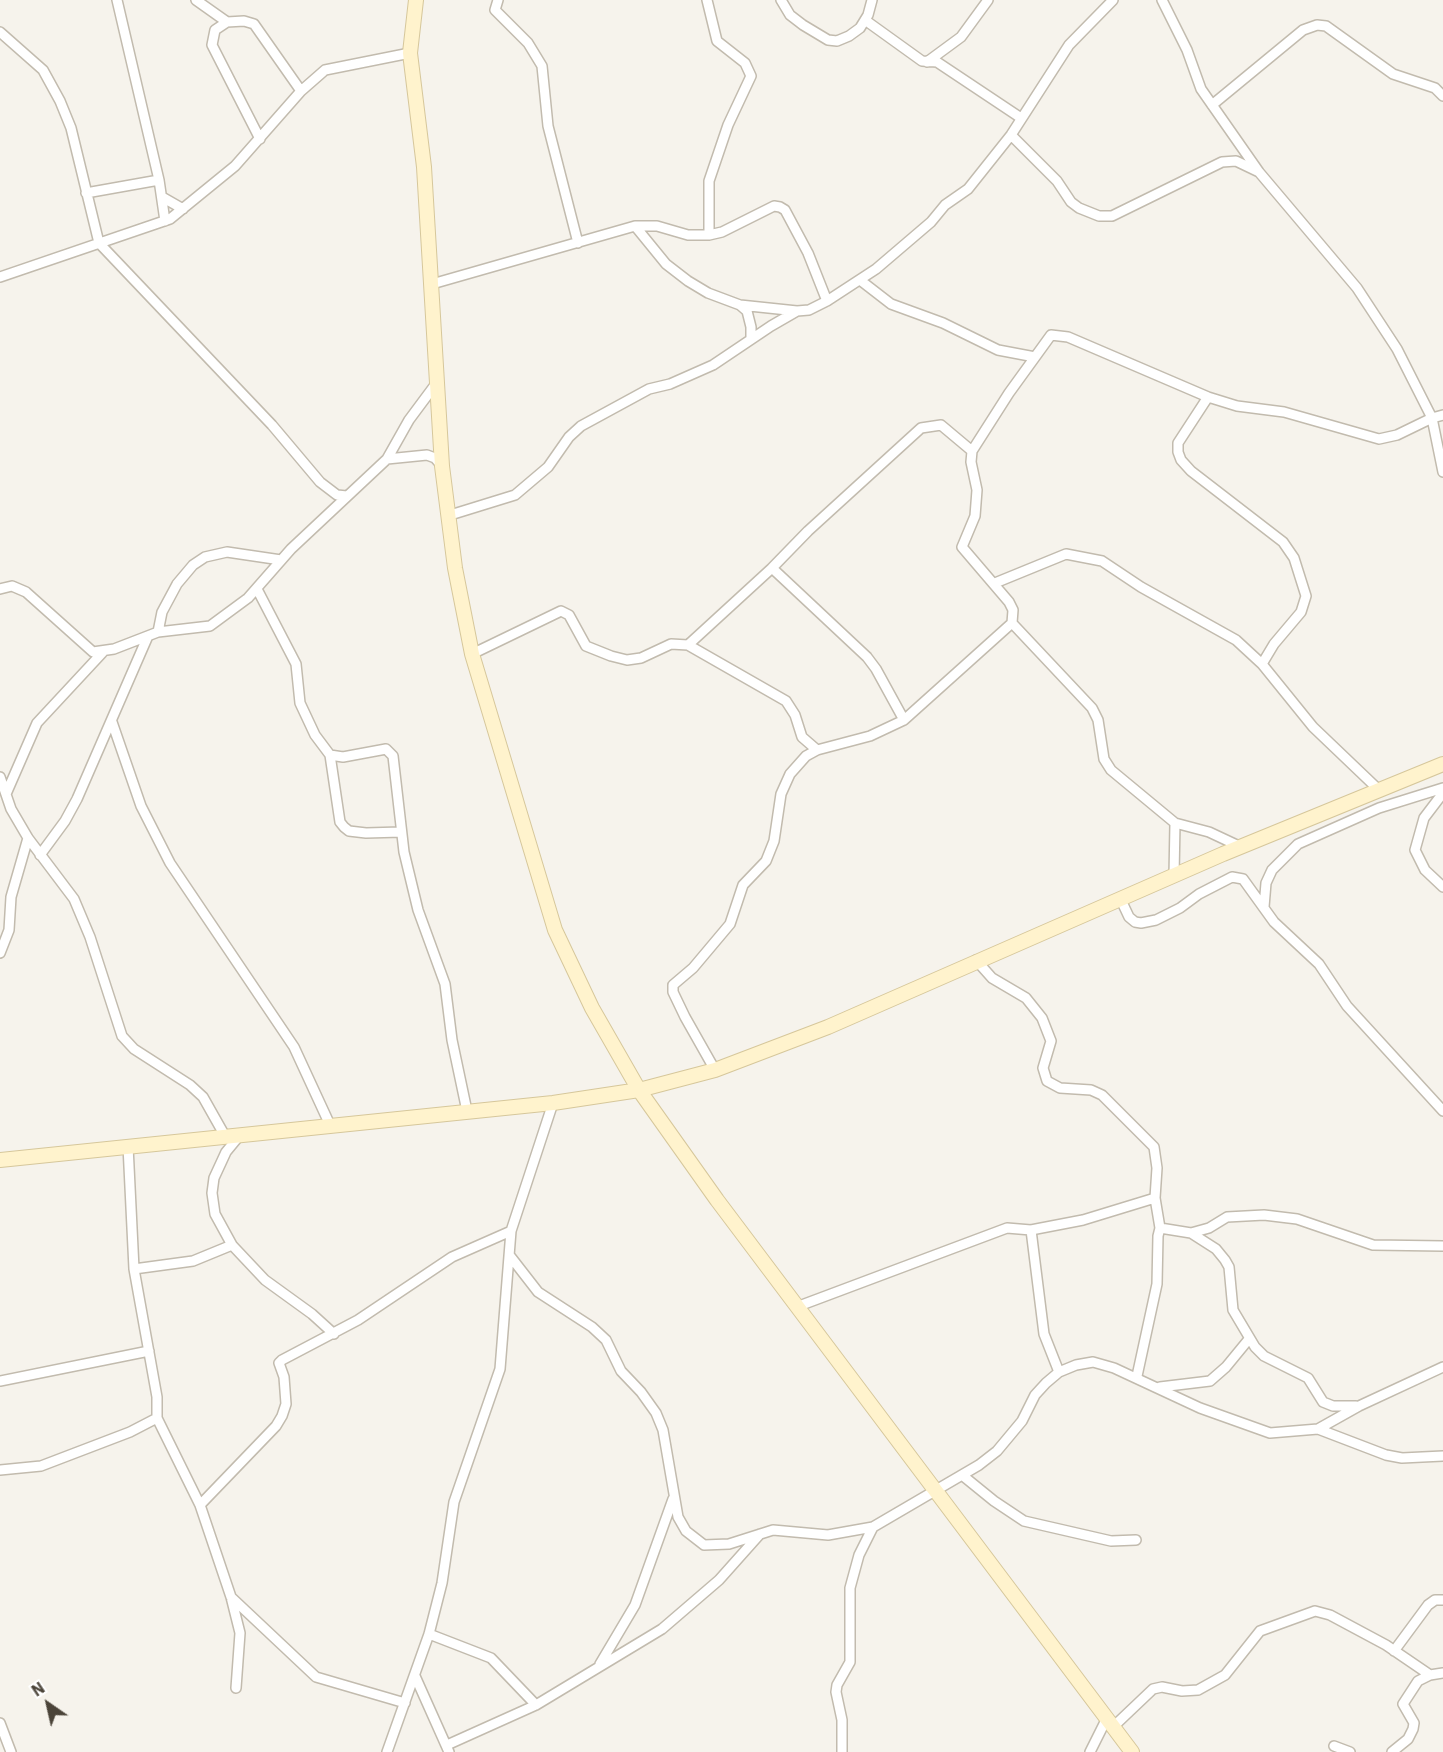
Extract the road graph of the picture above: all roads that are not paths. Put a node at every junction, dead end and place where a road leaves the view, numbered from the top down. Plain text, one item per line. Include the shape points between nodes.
1 (117, 0) edge
2 (196, 0) edge
3 (416, 0) edge
4 (498, 0) edge
5 (708, 0) edge
6 (781, 0) edge
7 (872, 0) edge
8 (988, 0) edge
9 (1113, 0) edge
10 (1162, 0) edge
11 (865, 20) junction
12 (227, 22) junction
13 (0, 32) edge
14 (410, 53) junction
15 (927, 62) junction
16 (1439, 88) edge
17 (301, 91) junction
18 (1443, 96) edge
19 (1212, 105) junction
20 (1021, 118) junction
21 (1011, 135) junction
22 (260, 140) junction
23 (1259, 172) junction
24 (159, 180) junction
25 (86, 194) junction
26 (162, 197) junction
27 (183, 209) junction
28 (165, 221) junction
29 (635, 226) junction
30 (709, 235) junction
31 (99, 243) junction
32 (578, 243) junction
33 (0, 277) edge
34 (860, 280) junction
35 (432, 284) junction
36 (827, 302) junction
37 (740, 304) junction
38 (797, 311) junction
39 (751, 339) junction
40 (1035, 357) junction
41 (438, 380) junction
42 (1208, 397) junction
43 (1443, 415) edge
44 (1432, 418) junction
45 (972, 451) junction
46 (387, 459) junction
47 (442, 466) junction
48 (1443, 472) edge
49 (347, 496) junction
50 (447, 516) junction
51 (281, 560) junction
52 (772, 568) junction
53 (995, 583) junction
54 (0, 589) edge
55 (257, 589) junction
56 (1012, 623) junction
57 (153, 634) junction
58 (687, 645) junction
59 (103, 652) junction
60 (472, 654) junction
61 (1262, 663) junction
62 (904, 720) junction
63 (112, 722) junction
64 (817, 750) junction
65 (330, 755) junction
66 (1443, 764) edge
67 (0, 777) edge
68 (1443, 788) edge
69 (1380, 791) junction
70 (1443, 793) edge
71 (6, 794) junction
72 (1175, 823) junction
73 (400, 832) junction
74 (28, 838) junction
75 (1240, 847) junction
76 (40, 855) junction
77 (1174, 876) junction
78 (1443, 887) edge
79 (1121, 900) junction
80 (1264, 908) junction
81 (0, 952) edge
82 (976, 960) junction
83 (716, 1070) junction
84 (639, 1090) junction
85 (553, 1103) junction
86 (467, 1111) junction
87 (1443, 1111) edge
88 (330, 1125) junction
89 (240, 1135) junction
90 (225, 1136) junction
91 (128, 1146) junction
92 (0, 1160) edge
93 (1155, 1198) junction
94 (1160, 1228) junction
95 (1031, 1230) junction
96 (511, 1231) junction
97 (1191, 1233) junction
98 (232, 1245) junction
99 (1443, 1246) edge
100 (510, 1256) junction
101 (134, 1269) junction
102 (799, 1306) junction
103 (334, 1334) junction
104 (1249, 1339) junction
105 (149, 1351) junction
106 (1443, 1367) edge
107 (1059, 1372) junction
108 (1137, 1376) junction
109 (0, 1381) edge
110 (1160, 1387) junction
111 (1359, 1406) junction
112 (157, 1418) junction
113 (1318, 1429) junction
114 (1443, 1456) edge
115 (0, 1470) edge
116 (962, 1475) junction
117 (936, 1490) junction
118 (673, 1499) junction
119 (200, 1505) junction
120 (873, 1527) junction
121 (762, 1532) junction
122 (1136, 1540) dead end
123 (231, 1597) junction
124 (1443, 1600) edge
125 (429, 1634) junction
126 (1394, 1651) junction
127 (597, 1668) junction
128 (1443, 1674) edge
129 (1430, 1675) junction
130 (415, 1676) junction
131 (236, 1688) dead end
132 (405, 1703) junction
133 (536, 1705) junction
134 (1110, 1722) junction
135 (0, 1724) edge
136 (1334, 1746) dead end
137 (448, 1749) edge
138 (13, 1751) edge
139 (387, 1752) edge
140 (842, 1752) edge
141 (1090, 1752) edge
142 (1132, 1752) edge
143 (1350, 1752) edge
144 (1392, 1752) edge

1 - 24 street
2 - 12 street
3 - 14 street
4 - 32 street via 495,10 528,43 542,66 548,126
5 - 30 street via 717,41 751,71 709,181
6 - 11 street via 790,15 828,40 849,36
7 - 11 street
8 - 15 street via 961,37
9 - 20 street via 1069,45
10 - 19 street
11 - 15 street
12 - 17 street via 254,24
12 - 22 street via 215,30 212,45
13 - 25 street via 50,78 71,128
14 - 17 street via 330,68
14 - 35 street via 424,167
15 - 20 street via 937,62
16 - 18 street
16 - 19 street via 1403,80 1326,26 1317,25 1303,30
17 - 22 street
19 - 23 street
20 - 21 street
21 - 23 street via 1057,181 1071,202 1099,216 1112,216 1222,162 1236,161
21 - 34 street via 968,189 945,205 898,252
22 - 27 street
23 - 44 street via 1357,288 1397,349
24 - 25 street
24 - 26 street
25 - 31 street
26 - 27 street
26 - 28 street
27 - 28 street
28 - 31 street
29 - 30 street
29 - 32 street
29 - 37 street via 666,264 688,281
30 - 36 street via 774,206 780,207 808,254
31 - 33 street
31 - 49 street via 272,425 320,482 337,495
32 - 35 street
34 - 36 street
34 - 40 street via 891,304 943,323 998,350
35 - 41 street
36 - 38 street
37 - 38 street
37 - 39 street via 750,320
38 - 39 street
39 - 50 street via 694,375 650,389 581,426 548,467 515,495
40 - 42 street via 1047,337 1062,336
40 - 45 street
41 - 46 street via 403,428
41 - 47 street
42 - 44 street via 1237,406 1284,412 1379,439
42 - 61 street via 1178,443 1181,460 1283,542 1294,558 1306,596 1301,612
43 - 44 street
44 - 48 street
45 - 52 street via 940,425 921,428
45 - 53 street via 977,490 975,516 962,547
46 - 47 street via 427,455
46 - 49 street
47 - 50 street
49 - 51 street
50 - 60 street
51 - 55 street
51 - 57 street via 227,552 205,557 177,584
52 - 58 street
52 - 62 street via 867,657
53 - 56 street via 1013,610
53 - 61 street via 1066,554 1086,556 1102,561 1141,588 1236,640
54 - 59 street via 12,586 26,592 87,649
55 - 57 street via 210,626
55 - 65 street via 296,663 300,703
56 - 62 street
56 - 72 street via 1092,708 1098,720 1104,759 1111,770
57 - 59 street
57 - 63 street
58 - 60 street via 671,644 641,658 611,656 586,646 569,615 561,611
58 - 64 street via 786,701 802,737
59 - 71 street via 37,723
60 - 84 street via 555,930 592,1008
61 - 69 street via 1313,727
62 - 64 street via 870,736
63 - 76 street via 65,821
63 - 88 street via 141,806 170,863 294,1047
64 - 83 street via 790,774 781,794 774,841 766,861 743,885 730,924 693,968 673,985 685,1017
65 - 73 street via 344,827 366,833
65 - 73 street via 343,758 386,749 391,752
66 - 69 street
67 - 71 street
68 - 80 street via 1379,808 1298,844 1272,870 1266,883
69 - 75 street
70 - 78 street via 1424,818 1415,850 1425,870
71 - 74 street via 10,809
72 - 75 street via 1209,832
72 - 77 street
73 - 86 street via 418,910 445,984
74 - 76 street
74 - 81 street via 11,897 9,930
75 - 77 street
76 - 90 street via 74,899 122,1036 134,1049 203,1097
77 - 79 street
79 - 80 street via 1129,917 1142,923 1156,920 1236,877 1246,881
79 - 82 street
80 - 87 street via 1318,964 1347,1006
82 - 83 street via 828,1027
82 - 93 street via 992,978 1026,998 1042,1018 1051,1041 1043,1068 1047,1081 1060,1088 1091,1090 1102,1095 1154,1147
83 - 84 street
84 - 85 street
84 - 102 street
85 - 86 street
85 - 96 street
86 - 88 street
88 - 89 street
89 - 90 street
89 - 98 street via 219,1164 212,1193 215,1214
90 - 91 street
91 - 92 street
91 - 101 street
93 - 94 street
93 - 95 street via 1083,1220
94 - 97 street
94 - 108 street via 1157,1284
95 - 102 street via 1006,1228 990,1233
95 - 107 street via 1044,1334
96 - 100 street
96 - 103 street via 436,1267
97 - 99 street via 1227,1217 1264,1215 1297,1219 1373,1245
97 - 104 street via 1226,1260 1233,1310
98 - 101 street via 193,1261
98 - 103 street via 265,1280
100 - 118 street via 538,1292 606,1340 621,1371 656,1413 663,1430
100 - 125 street via 500,1369 454,1502 442,1583
101 - 105 street
102 - 117 street
103 - 119 street via 280,1361 286,1404 282,1416
104 - 110 street via 1210,1381
104 - 111 street via 1264,1356 1308,1378 1323,1402
105 - 109 street
105 - 112 street
106 - 111 street
107 - 108 street via 1093,1362
107 - 116 street via 1035,1395 1011,1437
108 - 110 street
110 - 113 street via 1200,1408 1270,1433
111 - 113 street
112 - 115 street via 40,1466
112 - 119 street
113 - 114 street via 1386,1455
116 - 117 street
116 - 122 street via 1024,1521 1111,1541
117 - 120 street
117 - 134 street
118 - 121 street via 686,1532 704,1545 729,1544
118 - 127 street via 635,1605 618,1639
119 - 123 street
120 - 121 street via 828,1535 785,1530
120 - 140 street via 859,1555 850,1588 849,1662 836,1692 842,1720
121 - 127 street via 688,1609
123 - 131 street via 240,1633
123 - 132 street via 316,1677
124 - 126 street via 1428,1605
125 - 130 street
125 - 133 street via 491,1658
126 - 129 street
126 - 134 street via 1322,1612 1305,1614 1260,1631 1225,1675 1198,1690 1153,1689
127 - 133 street
128 - 129 street
129 - 144 street via 1418,1681 1403,1704 1414,1723 1413,1729 1408,1739
130 - 132 street
130 - 137 street
132 - 139 street
133 - 137 street
134 - 141 street
134 - 142 street
135 - 138 street
136 - 143 street

